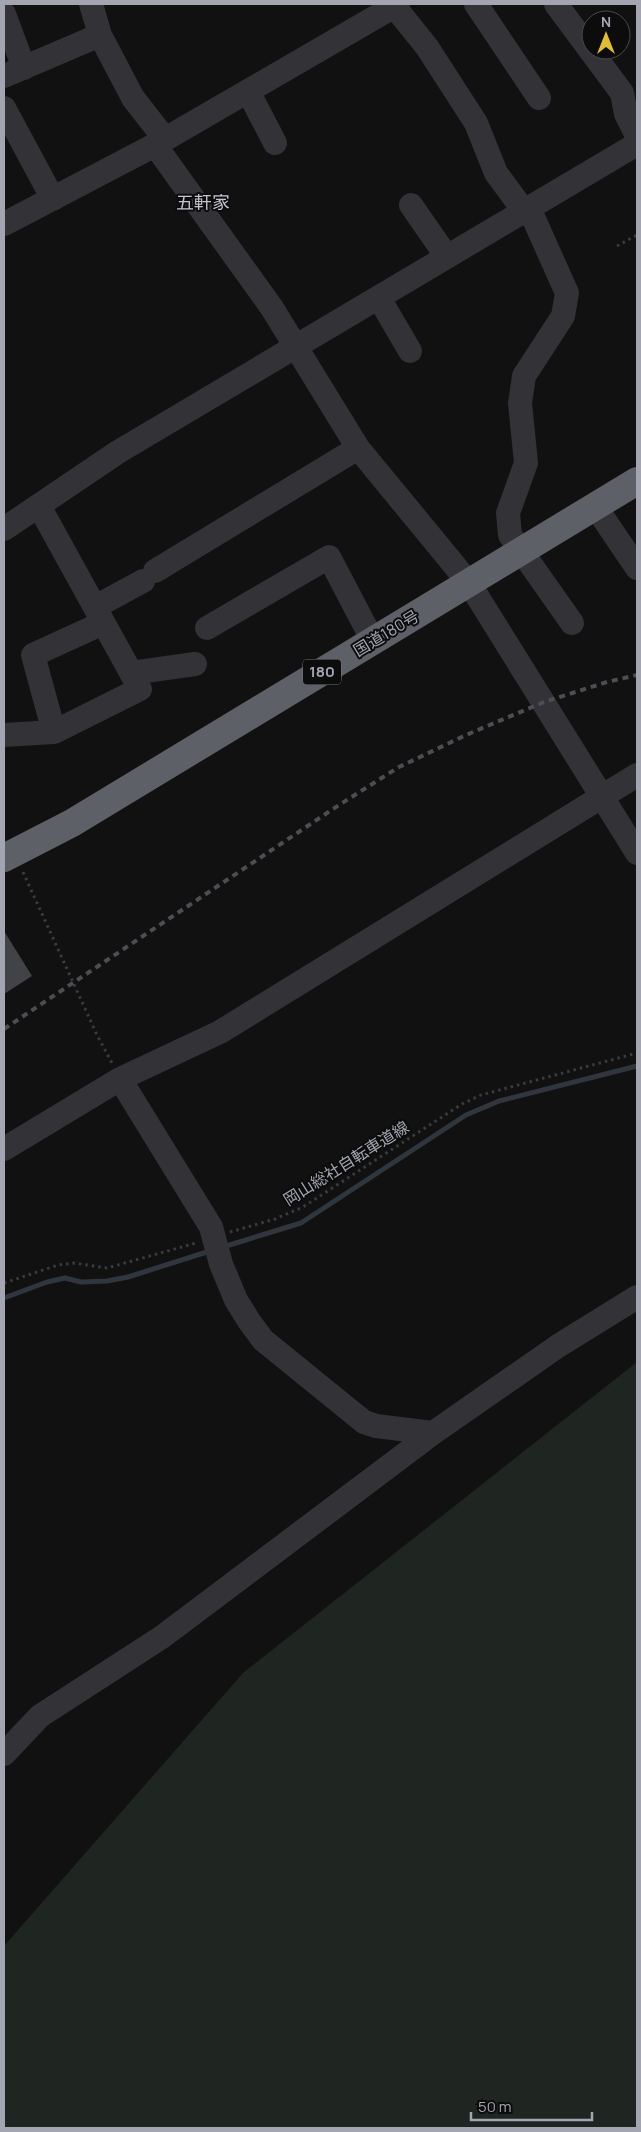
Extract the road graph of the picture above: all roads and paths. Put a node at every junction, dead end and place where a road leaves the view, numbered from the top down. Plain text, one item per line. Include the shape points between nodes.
1 (92, 4) edge
2 (476, 4) edge
3 (556, 4) edge
4 (396, 5) edge
5 (4, 14) edge
6 (100, 35) junction
7 (14, 72) edge
8 (248, 90) junction
9 (539, 98) dead end
10 (4, 108) edge
11 (637, 136) edge
12 (160, 142) junction
13 (275, 143) dead end
14 (637, 144) edge
15 (53, 199) junction
16 (411, 204) dead end
17 (526, 209) junction
18 (4, 224) edge
19 (637, 235) edge
20 (617, 246) dead end
21 (447, 257) junction
22 (379, 298) junction
23 (295, 348) junction
24 (410, 351) dead end
25 (358, 448) junction
26 (637, 481) edge
27 (39, 506) junction
28 (596, 506) junction
29 (4, 529) edge
30 (521, 551) junction
31 (637, 568) edge
32 (469, 583) junction
33 (99, 615) junction
34 (572, 623) dead end
35 (207, 628) dead end
36 (373, 641) junction
37 (195, 664) dead end
38 (131, 674) junction
39 (54, 732) junction
40 (4, 735) edge
41 (637, 775) edge
42 (603, 797) junction
43 (7, 850) edge
44 (637, 852) edge
45 (637, 1053) edge
46 (120, 1079) junction
47 (4, 1149) edge
48 (215, 1237) junction
49 (4, 1283) edge
50 (637, 1297) edge
51 (433, 1433) junction
52 (4, 1754) edge

1 - 6 street
2 - 9 street
3 - 11 street via 622,93 626,114
4 - 8 street
4 - 17 street via 476,123 496,173
5 - 7 street
6 - 7 street
6 - 12 street
8 - 12 street
8 - 13 street
10 - 15 street
12 - 15 street
12 - 23 street via 272,308
14 - 17 street
15 - 18 street
16 - 21 street
17 - 21 street
17 - 30 street via 567,293 563,316 524,376 520,404 526,463 508,514 510,535
19 - 20 path
21 - 22 street
22 - 23 street
22 - 24 street
23 - 25 street
23 - 27 street via 118,452
25 - 32 street
25 - 33 street via 149,576
26 - 28 highway, 国道180号 / 180
27 - 29 street
27 - 33 street
28 - 30 highway, 国道180号 / 180
28 - 31 street
30 - 32 highway, 国道180号 / 180
30 - 34 street
32 - 36 highway, 国道180号 / 180
32 - 42 street
33 - 38 street
33 - 39 street via 33,655
35 - 36 street via 329,557
36 - 43 highway, 国道180号 / 180 via 72,823
37 - 38 street
38 - 39 street via 140,689
39 - 40 street
41 - 42 street
42 - 44 street
42 - 46 street via 220,1032
43 - 46 path
45 - 48 path, 岡山総社自転車道線 via 481,1095 462,1104 303,1208
46 - 47 street
46 - 48 street
48 - 49 path, 岡山総社自転車道線 via 108,1268 74,1263 58,1265
48 - 51 street via 221,1264 236,1300 263,1340 364,1422
50 - 51 street via 558,1346
51 - 52 street via 162,1637 40,1716

